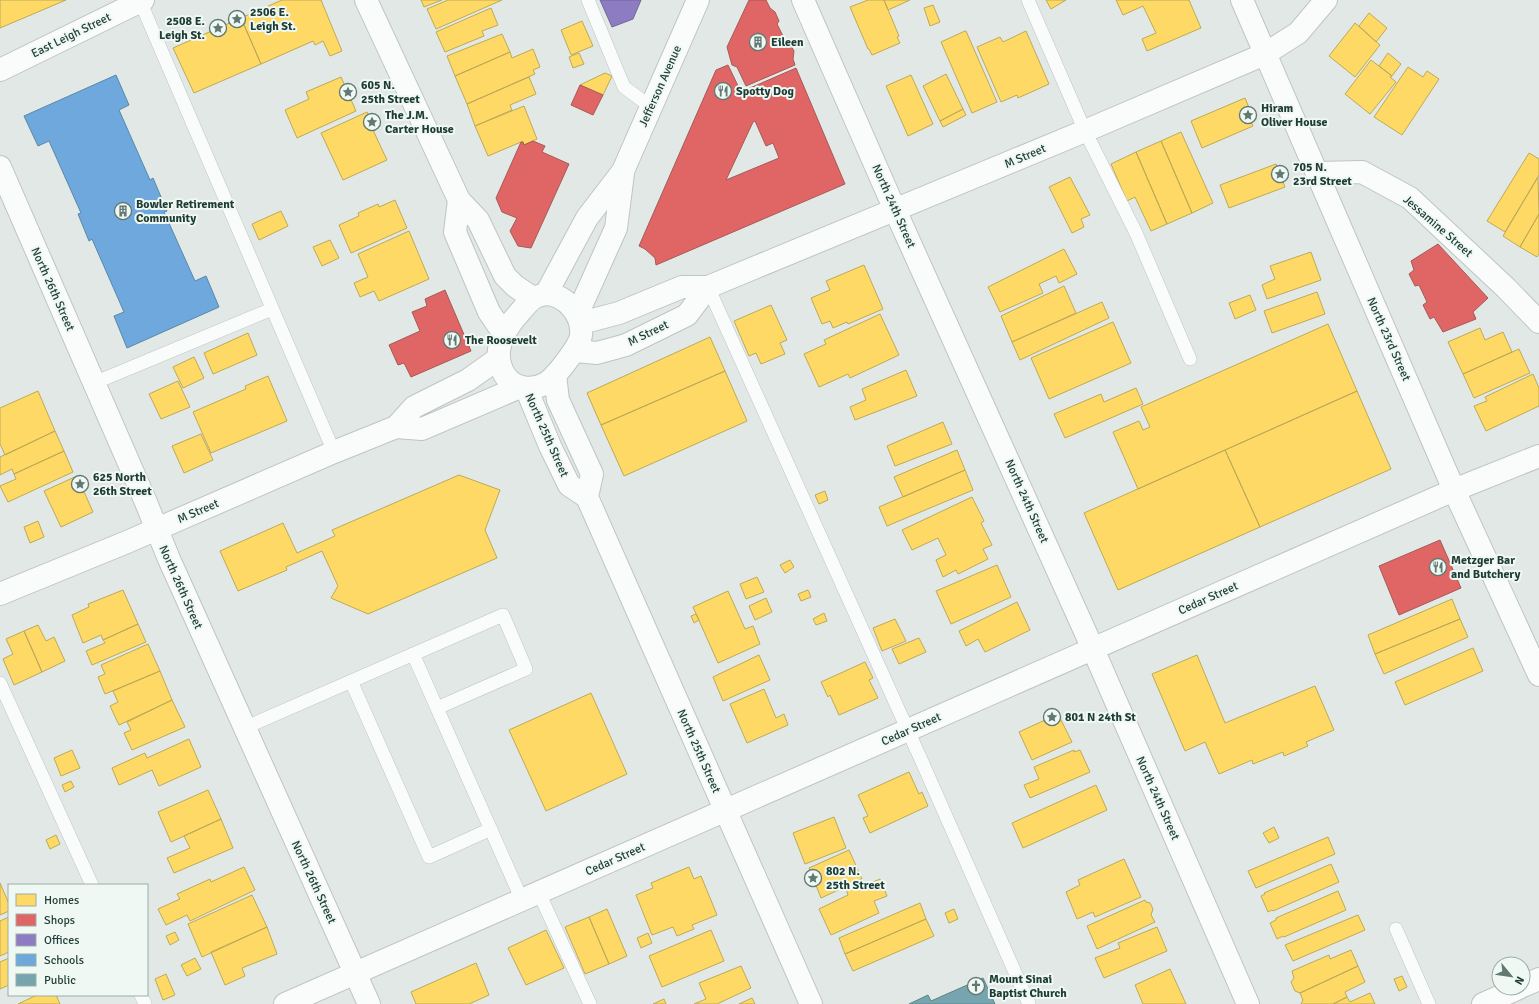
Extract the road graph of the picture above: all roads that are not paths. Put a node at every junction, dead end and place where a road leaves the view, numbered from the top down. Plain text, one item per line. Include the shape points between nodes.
1 (366, 0) edge
2 (588, 0) edge
3 (698, 0) edge
4 (803, 0) edge
5 (1028, 0) edge
6 (1242, 0) edge
7 (1326, 0) edge
8 (141, 1) edge
9 (1265, 54) junction
10 (0, 70) edge
11 (651, 107) junction
12 (1085, 131) junction
13 (0, 167) edge
14 (623, 171) junction
15 (1317, 172) junction
16 (459, 200) junction
17 (895, 210) junction
18 (708, 287) junction
19 (539, 296) junction
20 (272, 309) junction
21 (579, 319) junction
22 (1539, 322) edge
23 (504, 334) junction
24 (575, 351) junction
25 (498, 358) junction
26 (1190, 359) dead end
27 (555, 375) junction
28 (94, 383) junction
29 (523, 387) junction
30 (396, 427) junction
31 (334, 452) junction
32 (1539, 456) edge
33 (1454, 490) junction
34 (587, 497) junction
35 (156, 529) junction
36 (0, 594) edge
37 (1093, 649) junction
38 (414, 654) junction
39 (1539, 676) edge
40 (351, 681) junction
41 (0, 683) edge
42 (437, 708) junction
43 (244, 728) junction
44 (908, 730) junction
45 (725, 811) junction
46 (491, 829) junction
47 (92, 884) edge
48 (530, 896) junction
49 (1396, 929) dead end
50 (356, 973) junction
51 (1501, 996) edge
52 (285, 1004) edge
53 (369, 1004) edge
54 (590, 1004) edge
55 (811, 1004) edge
56 (1029, 1004) edge
57 (1248, 1004) edge
58 (1429, 1004) edge
59 (1483, 1004) edge

1 - 16 street
2 - 11 lane via 624,87
3 - 11 street, Jefferson Avenue
4 - 17 street, North 24th Street
5 - 12 lane
6 - 9 street, North 23rd Street
7 - 9 street, M Street via 1298,33
8 - 10 street, East Leigh Street
8 - 20 lane
9 - 12 street, M Street
9 - 15 street, North 23rd Street
11 - 14 street, Jefferson Avenue
12 - 17 street, M Street
12 - 26 lane via 1136,233
13 - 28 street, North 26th Street
14 - 19 street, Jefferson Avenue via 587,218
14 - 21 street, Jefferson Avenue via 616,228
15 - 22 street, Jessamine Street via 1362,172 1410,198
15 - 33 street, North 23rd Street
16 - 19 street via 478,220 505,276 515,286
16 - 23 street via 455,232 489,312
17 - 18 street, M Street
17 - 37 street, North 24th Street
18 - 21 street, M Street via 682,287 619,313
18 - 24 street, M Street via 687,315 626,345 597,353
18 - 44 lane
19 - 21 street via 551,294 565,302 571,306
19 - 23 street via 518,315
20 - 28 lane
20 - 31 lane
21 - 24 street via 581,336
23 - 25 street
24 - 27 street
25 - 29 street via 504,374 513,384
25 - 30 street, M Street via 468,380 414,407
27 - 29 street via 540,386
27 - 34 street, North 25th Street via 558,400 592,474
28 - 35 street, North 26th Street
29 - 30 street, M Street via 422,428
29 - 34 street, North 25th Street via 569,484
30 - 31 street, M Street
31 - 35 street, M Street
32 - 33 street, Cedar Street
33 - 37 street, Cedar Street
33 - 39 street, North 23rd Street
34 - 45 street, North 25th Street
35 - 36 street, M Street
35 - 43 street, North 26th Street
37 - 44 street, Cedar Street
37 - 57 street, North 24th Street
38 - 40 lane
38 - 42 lane
38 - 42 lane via 503,615 526,669
40 - 43 lane
40 - 46 lane via 428,857
41 - 47 lane
42 - 46 lane
43 - 50 street, North 26th Street
44 - 45 street, Cedar Street
44 - 56 lane
45 - 48 street, Cedar Street
45 - 55 street, North 25th Street
46 - 48 lane
48 - 50 street, Cedar Street
48 - 54 lane
49 - 58 lane
50 - 52 street, Cedar Street
50 - 53 street, North 26th Street
51 - 59 street

